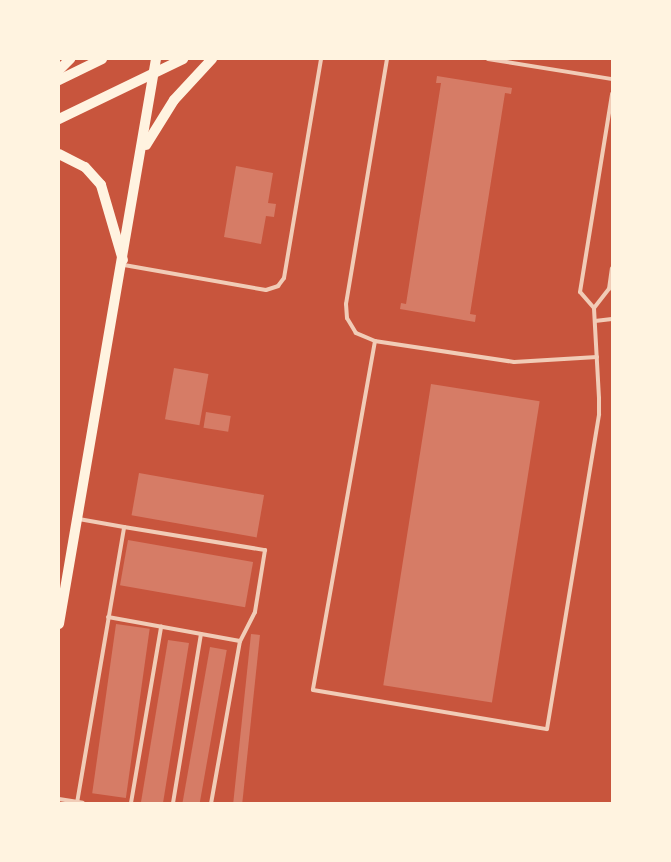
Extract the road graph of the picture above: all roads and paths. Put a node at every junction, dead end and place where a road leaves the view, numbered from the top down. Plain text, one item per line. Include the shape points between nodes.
1 (70, 59) edge
2 (102, 59) edge
3 (156, 59) edge
4 (183, 59) edge
5 (212, 59) edge
6 (321, 59) edge
7 (387, 59) edge
8 (488, 59) edge
9 (59, 70) edge
10 (157, 71) junction
11 (612, 79) edge
12 (59, 80) edge
13 (612, 94) edge
14 (59, 119) edge
15 (143, 150) junction
16 (59, 154) edge
17 (124, 264) junction
18 (612, 268) edge
19 (594, 308) junction
20 (612, 319) edge
21 (595, 321) junction
22 (375, 341) junction
23 (597, 358) junction
24 (78, 519) junction
25 (124, 527) junction
26 (108, 617) junction
27 (59, 624) edge
28 (160, 627) junction
29 (201, 634) junction
30 (240, 640) junction
31 (59, 799) edge
32 (77, 803) edge
33 (83, 803) edge
34 (131, 803) edge
35 (173, 803) edge
36 (211, 803) edge

1 - 9 main road
2 - 12 main road
3 - 10 main road
4 - 10 main road
5 - 15 main road via 174,100
6 - 17 lane via 284,278 278,286 266,290
7 - 22 lane via 346,304 347,318 356,333
8 - 11 lane
10 - 14 main road
10 - 15 main road
13 - 19 lane via 580,292
15 - 17 main road
16 - 17 main road via 85,167 101,185
17 - 24 main road
18 - 19 lane via 609,288
19 - 21 lane
20 - 21 lane
21 - 23 lane
22 - 23 lane via 514,362
22 - 23 lane via 313,690 548,729 599,414
24 - 25 lane
24 - 27 main road
25 - 26 lane
25 - 30 lane via 265,550 255,612
26 - 28 lane
26 - 32 lane
28 - 29 lane
28 - 34 lane
29 - 30 lane
29 - 35 lane
30 - 36 lane
31 - 32 lane
32 - 33 lane

